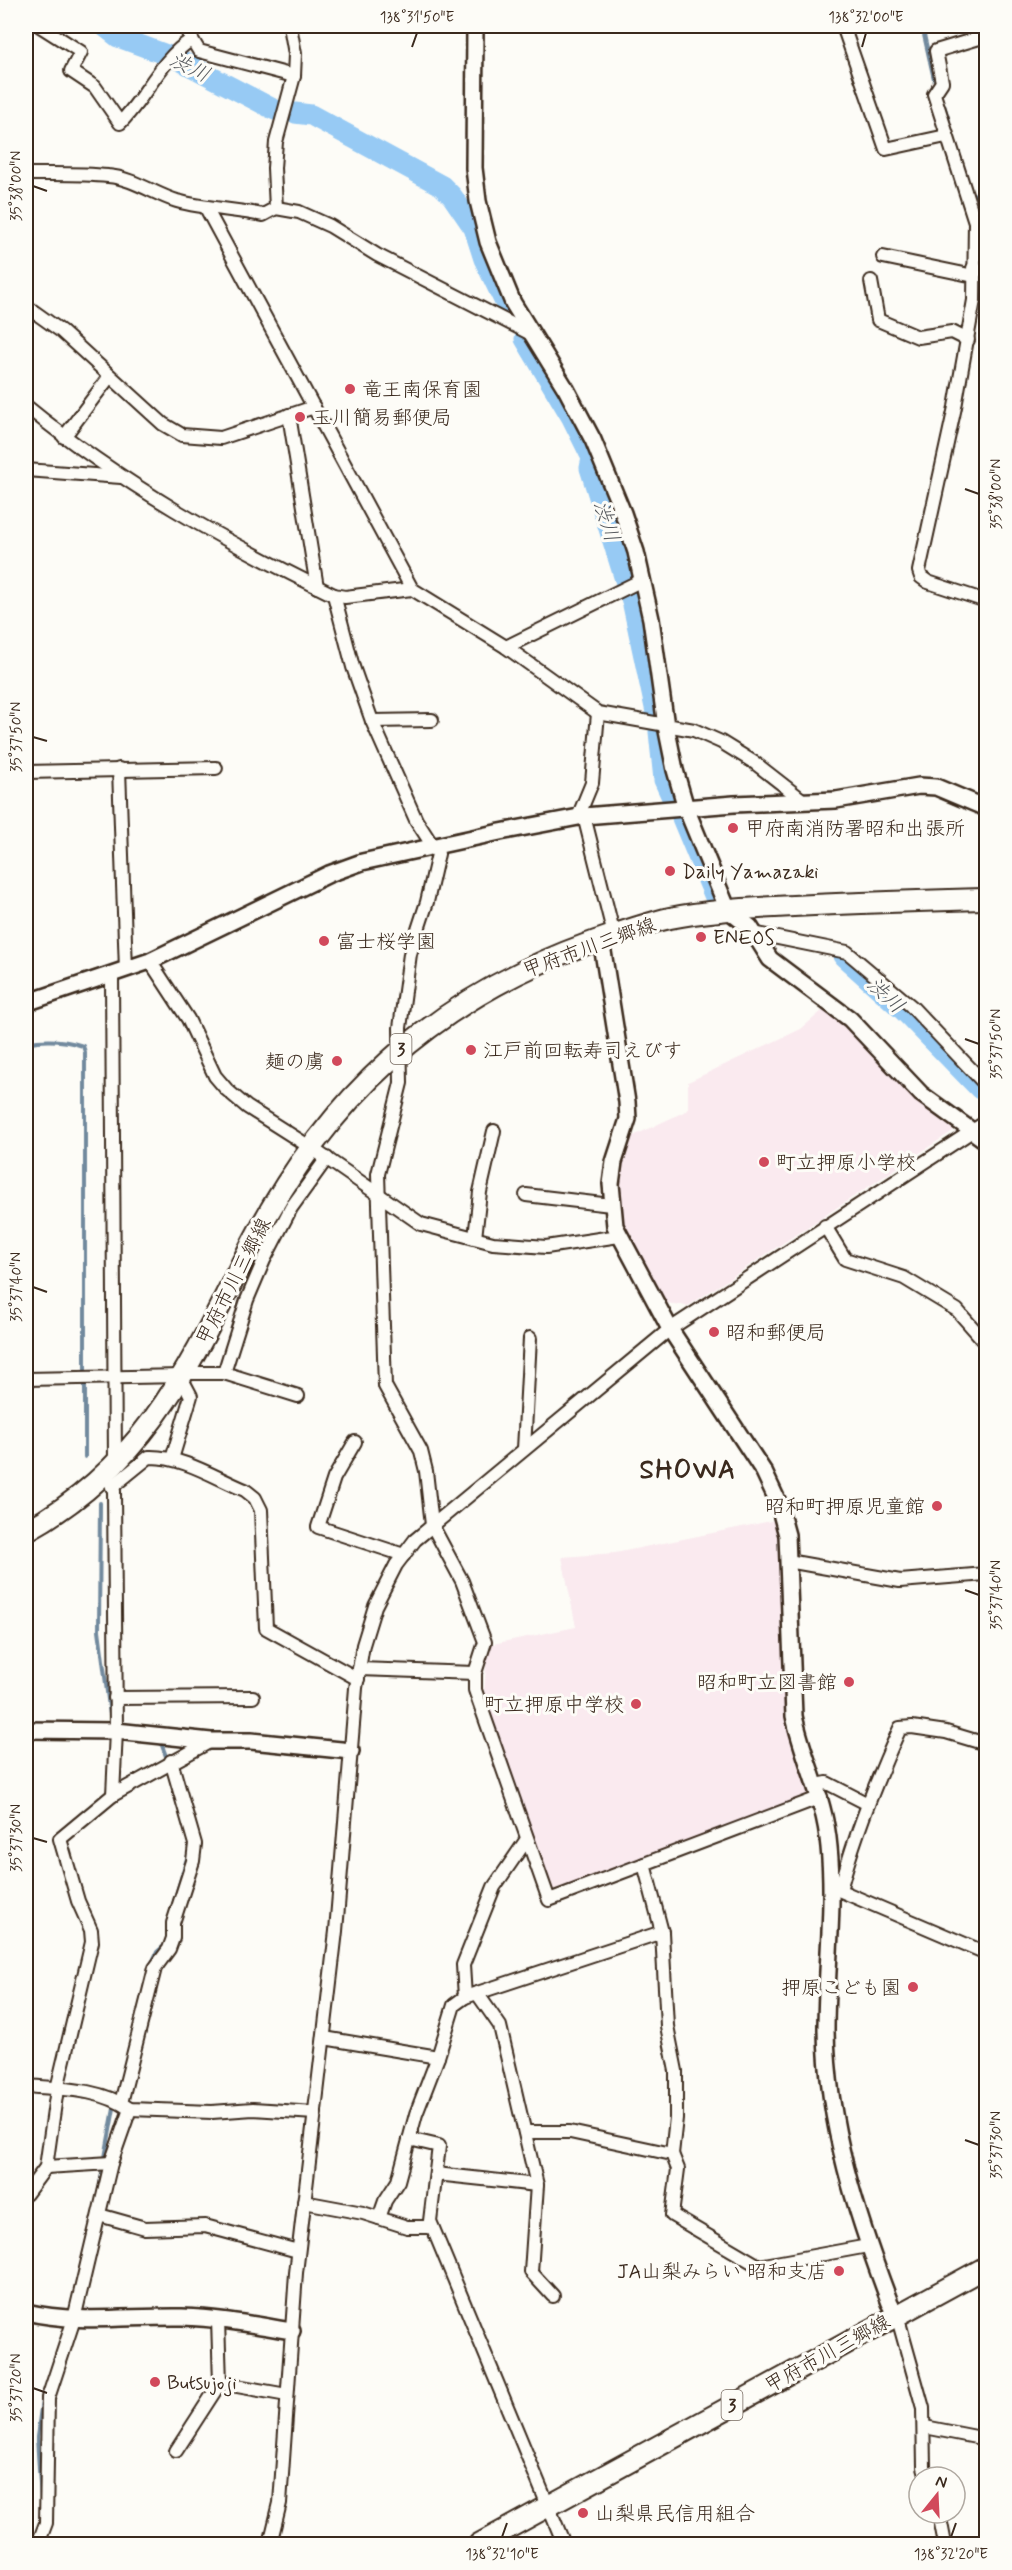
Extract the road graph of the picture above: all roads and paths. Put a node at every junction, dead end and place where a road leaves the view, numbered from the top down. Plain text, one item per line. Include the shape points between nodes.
1 (40, 26) edge
2 (184, 26) edge
3 (290, 26) edge
4 (475, 26) edge
5 (843, 26) edge
6 (982, 26) edge
7 (191, 40) junction
8 (294, 76) junction
9 (946, 136) junction
10 (26, 174) edge
11 (206, 208) junction
12 (276, 208) junction
13 (883, 257) dead end
14 (987, 271) edge
15 (974, 272) junction
16 (871, 281) dead end
17 (26, 306) edge
18 (533, 334) junction
19 (968, 340) junction
20 (110, 376) junction
21 (26, 406) edge
22 (314, 407) junction
23 (289, 415) junction
24 (63, 437) junction
25 (26, 470) edge
26 (122, 478) junction
27 (639, 581) junction
28 (317, 587) junction
29 (412, 589) junction
30 (334, 595) junction
31 (987, 601) edge
32 (506, 647) junction
33 (598, 713) junction
34 (432, 720) dead end
35 (372, 721) junction
36 (666, 726) junction
37 (216, 768) dead end
38 (119, 769) junction
39 (26, 772) edge
40 (805, 802) junction
41 (686, 808) junction
42 (987, 808) edge
43 (581, 817) junction
44 (435, 846) junction
45 (987, 899) edge
46 (728, 910) junction
47 (753, 933) junction
48 (607, 937) junction
49 (150, 961) junction
50 (119, 972) junction
51 (26, 1003) edge
52 (400, 1050) junction
53 (987, 1085) edge
54 (980, 1126) edge
55 (494, 1131) dead end
56 (987, 1141) edge
57 (310, 1147) junction
58 (327, 1158) junction
59 (378, 1193) junction
60 (526, 1195) dead end
61 (611, 1205) junction
62 (825, 1226) junction
63 (619, 1236) junction
64 (475, 1238) junction
65 (670, 1329) junction
66 (530, 1338) dead end
67 (987, 1343) edge
68 (224, 1373) junction
69 (183, 1376) junction
70 (115, 1378) junction
71 (26, 1379) edge
72 (298, 1396) dead end
73 (355, 1442) dead end
74 (524, 1449) junction
75 (172, 1459) junction
76 (112, 1473) junction
77 (432, 1525) junction
78 (26, 1531) edge
79 (404, 1555) junction
80 (788, 1561) junction
81 (987, 1574) edge
82 (475, 1673) junction
83 (359, 1674) junction
84 (254, 1697) dead end
85 (115, 1698) junction
86 (26, 1730) edge
87 (116, 1731) junction
88 (211, 1741) junction
89 (987, 1744) edge
90 (351, 1751) junction
91 (171, 1761) junction
92 (819, 1791) junction
93 (113, 1795) junction
94 (867, 1804) junction
95 (527, 1839) junction
96 (644, 1864) junction
97 (835, 1888) junction
98 (662, 1932) junction
99 (987, 1953) edge
100 (471, 1995) junction
101 (324, 2038) junction
102 (438, 2057) junction
103 (26, 2086) edge
104 (57, 2089) junction
105 (125, 2106) junction
106 (315, 2113) junction
107 (525, 2132) junction
108 (409, 2139) junction
109 (672, 2154) junction
110 (111, 2163) junction
111 (46, 2167) junction
112 (436, 2174) junction
113 (537, 2185) junction
114 (26, 2194) edge
115 (304, 2202) junction
116 (99, 2215) junction
117 (380, 2218) junction
118 (432, 2227) junction
119 (868, 2246) junction
120 (298, 2251) junction
121 (987, 2267) edge
122 (553, 2296) dead end
123 (26, 2312) edge
124 (897, 2315) junction
125 (74, 2319) junction
126 (218, 2320) junction
127 (292, 2331) junction
128 (220, 2383) junction
129 (287, 2395) junction
130 (925, 2427) junction
131 (987, 2439) edge
132 (177, 2451) dead end
133 (924, 2465) edge
134 (549, 2507) junction
135 (941, 2525) edge
136 (38, 2544) edge
137 (270, 2544) edge
138 (479, 2544) edge
139 (564, 2544) edge
140 (945, 2544) edge

1 - 7 street via 81,52 71,71 95,87 120,123 176,50
2 - 7 street
3 - 8 street
4 - 18 street via 474,168 478,201 500,275
5 - 9 street via 886,149
6 - 9 street via 986,36 936,51 942,82 934,94
7 - 8 street via 199,51
8 - 12 street via 276,142
9 - 15 street via 975,222
10 - 11 street via 110,176
11 - 12 street via 263,215
11 - 22 street
12 - 18 street via 299,212 330,226 377,255
13 - 15 street
14 - 15 street
15 - 19 street
16 - 19 street via 878,320 918,337 952,333
17 - 20 street via 61,331
18 - 27 street via 566,389 605,468 636,552
19 - 31 street via 919,571 928,582
20 - 23 street via 163,424 182,435 221,438
20 - 24 street
21 - 24 street
22 - 23 street
22 - 29 street
23 - 28 street
24 - 26 street
25 - 26 street
26 - 28 street via 190,520
27 - 32 street
27 - 36 street via 651,619
28 - 30 street
29 - 30 street
29 - 32 street
30 - 35 street
32 - 33 street
33 - 36 street
33 - 43 street via 592,783
34 - 35 street
35 - 44 street via 416,820
36 - 40 street via 694,730 721,742
36 - 41 street
37 - 38 street
38 - 39 street
38 - 50 street
40 - 41 street
40 - 42 street via 920,786 936,788
41 - 43 street
41 - 46 street
43 - 44 street
43 - 48 street
44 - 49 street via 362,862 329,874
44 - 52 street via 438,854 427,902 410,954
45 - 46 main road, 甲府市川三郷線 / 3
46 - 47 street
46 - 48 main road, 甲府市川三郷線 / 3 via 669,918
47 - 53 street via 847,952 911,1006
47 - 54 street via 770,959 850,1019 921,1094
48 - 52 main road, 甲府市川三郷線 / 3 via 542,960 488,988
48 - 61 street via 628,1119 614,1162
49 - 50 street
49 - 57 street via 188,1019 215,1076 227,1090
50 - 51 street
50 - 70 street
52 - 57 main road, 甲府市川三郷線 / 3 via 362,1086
52 - 59 street via 401,1083 378,1174
54 - 56 street
54 - 62 street
55 - 64 street via 480,1192
57 - 58 street
57 - 69 main road, 甲府市川三郷線 / 3 via 273,1202
58 - 59 street
58 - 68 street via 291,1209 264,1260
59 - 64 street via 421,1224
59 - 77 street via 385,1386 421,1451
60 - 61 street
61 - 63 street
62 - 65 street
62 - 67 street via 845,1258 904,1278 957,1310
63 - 64 street via 546,1247
63 - 65 street
65 - 74 street
65 - 80 street via 764,1472 787,1535
66 - 74 street
68 - 69 street
68 - 72 street
69 - 70 street
69 - 75 street via 191,1396
69 - 76 main road, 甲府市川三郷線 / 3 via 161,1412
70 - 71 street
70 - 76 street
73 - 79 street via 334,1478 318,1527
74 - 77 street
75 - 76 street via 149,1457
75 - 83 street via 255,1497 261,1510 266,1628
76 - 78 main road, 甲府市川三郷線 / 3
76 - 85 street
77 - 79 street
77 - 82 street via 462,1581 484,1642
79 - 83 street via 375,1606
80 - 81 street via 900,1581
80 - 92 street via 793,1706 798,1734
82 - 83 street
82 - 95 street via 475,1690
83 - 90 street
84 - 85 street
85 - 87 street
86 - 87 street
87 - 88 street
87 - 93 street
88 - 90 street via 251,1740
88 - 91 street
89 - 94 street via 946,1732 900,1728
90 - 101 street
91 - 93 street
91 - 105 street via 195,1844 193,1861 173,1923 173,1938 155,1968
92 - 94 street via 827,1783
92 - 96 street
92 - 97 street
93 - 104 street via 60,1839 92,1942
94 - 97 street
95 - 96 street via 549,1900
95 - 100 street via 494,1887 463,1965
96 - 98 street
97 - 99 street
97 - 119 street via 826,2032 829,2080 854,2205
98 - 100 street
98 - 109 street via 667,2025 676,2071
100 - 102 street via 454,2005
100 - 107 street via 500,2026
101 - 102 street
101 - 106 street
102 - 108 street
103 - 104 street
104 - 105 street via 94,2093
104 - 111 street
105 - 106 street
105 - 110 street
106 - 115 street
107 - 109 street via 570,2132
107 - 113 street
108 - 112 street via 439,2146
108 - 117 street via 398,2181
109 - 119 street via 678,2169 672,2215 759,2266
110 - 111 street
110 - 116 street
111 - 114 street
112 - 113 street
112 - 118 street
113 - 122 street via 531,2272
115 - 117 street
115 - 120 street
116 - 120 street via 145,2228 205,2226
116 - 125 street
117 - 118 street via 407,2227
118 - 134 street
119 - 124 street
120 - 127 street
121 - 124 main road, 甲府市川三郷線 / 3
123 - 125 street
124 - 130 street
124 - 134 main road, 甲府市川三郷線 / 3
125 - 126 street
125 - 136 street via 48,2398 46,2523
126 - 127 street
126 - 128 street
127 - 129 street
128 - 129 street
128 - 132 street
129 - 137 street via 280,2503
130 - 131 street
130 - 133 street
134 - 138 main road, 甲府市川三郷線 / 3
134 - 139 street
135 - 140 street

